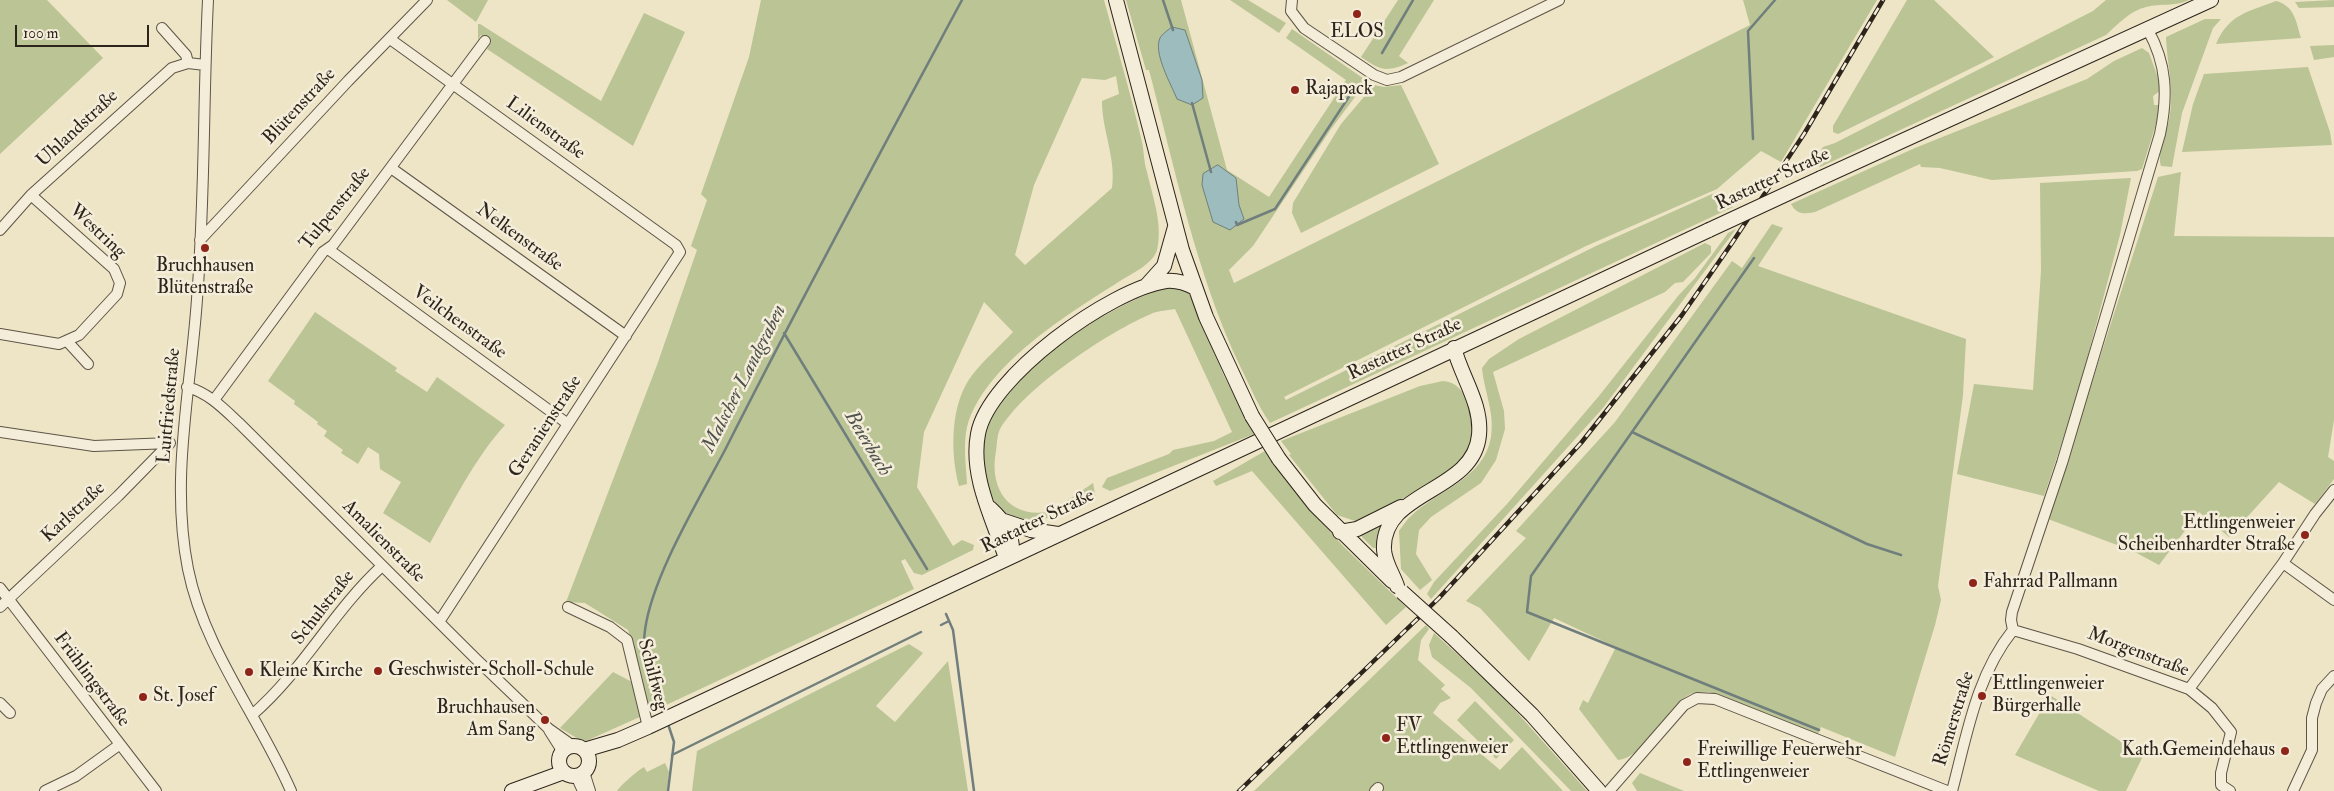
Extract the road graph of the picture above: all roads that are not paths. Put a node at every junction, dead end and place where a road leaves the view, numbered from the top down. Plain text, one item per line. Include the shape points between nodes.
1 (208, 0) edge
2 (427, 0) edge
3 (1116, 0) edge
4 (1292, 0) edge
5 (1560, 0) edge
6 (2211, 0) edge
7 (162, 28) dead end
8 (2148, 30) junction
9 (390, 39) junction
10 (485, 41) dead end
11 (188, 63) junction
12 (205, 65) junction
13 (452, 84) junction
14 (391, 168) junction
15 (31, 196) junction
16 (1175, 227) junction
17 (0, 230) edge
18 (200, 240) junction
19 (328, 249) junction
20 (680, 249) joint
21 (1146, 286) junction
22 (1195, 288) junction
23 (0, 334) edge
24 (626, 336) junction
25 (67, 341) junction
26 (1454, 348) junction
27 (88, 364) dead end
28 (187, 387) junction
29 (214, 400) junction
30 (568, 424) junction
31 (0, 432) edge
32 (170, 443) junction
33 (182, 443) junction
34 (2334, 490) edge
35 (1410, 503) junction
36 (988, 506) junction
37 (1004, 521) junction
38 (1340, 532) junction
39 (1058, 534) junction
40 (1009, 557) junction
41 (2283, 563) junction
42 (382, 566) junction
43 (0, 588) edge
44 (1399, 589) junction
45 (8, 599) junction
46 (2334, 600) edge
47 (0, 607) edge
48 (568, 607) dead end
49 (439, 622) junction
50 (2013, 630) junction
51 (2334, 676) edge
52 (2188, 690) junction
53 (0, 704) edge
54 (10, 713) dead end
55 (252, 715) junction
56 (659, 721) junction
57 (119, 745) junction
58 (574, 761) junction
59 (1597, 788) edge
60 (45, 791) edge
61 (156, 791) edge
62 (291, 791) edge
63 (512, 791) edge
64 (583, 791) edge
65 (590, 791) edge
66 (1609, 791) edge
67 (1947, 791) edge
68 (1952, 791) edge
69 (2230, 791) edge
70 (2293, 791) edge

1 - 12 street, Luitfriedstraße
2 - 9 street, Blütenstraße
3 - 16 main road
4 - 5 street via 1291,11 1304,28 1374,75 1387,80 1400,77
6 - 8 main road, Rastatter Straße
7 - 11 street via 186,55
8 - 26 main road, Rastatter Straße, bridge
8 - 50 street via 2165,75 2165,112 2062,463 2012,612
9 - 13 street, Lilienstraße
9 - 18 street, Blütenstraße
10 - 13 street, Tulpenstraße
11 - 12 street
11 - 15 street, Uhlandstraße via 172,68
12 - 18 street, Luitfriedstraße
13 - 14 street, Tulpenstraße
13 - 20 street, Lilienstraße
14 - 19 street, Tulpenstraße
14 - 24 street, Nelkenstraße
15 - 17 street, Uhlandstraße
15 - 25 street, Westring via 114,270 120,283 117,294 79,335
16 - 21 main road via 1164,266
16 - 22 main road
18 - 28 street, Luitfriedstraße
19 - 29 street, Tulpenstraße
19 - 30 street, Veilchenstraße
20 - 24 street, Geranienstraße via 678,257
21 - 22 main road via 1173,281
21 - 36 main road via 1074,326 1024,366 997,394 978,433 976,458
22 - 38 main road, bridge via 1224,360 1252,416 1279,459
23 - 25 street via 59,344
24 - 30 street, Geranienstraße
25 - 27 street
26 - 35 main road via 1477,406 1479,427 1476,446 1466,463 1447,481
26 - 39 main road, Rastatter Straße
28 - 29 street, Amalienstraße
28 - 33 street, Luitfriedstraße
29 - 42 street, Amalienstraße
30 - 49 street, Geranienstraße
31 - 32 street via 94,446
32 - 33 street
32 - 45 street, Karlstraße
33 - 55 street, Luitfriedstraße via 183,528 188,570 201,618
34 - 41 street
35 - 38 main road via 1357,530
35 - 44 main road via 1389,524 1385,542 1386,558
36 - 37 main road
36 - 40 main road
37 - 39 main road
37 - 40 main road via 1013,541
38 - 44 main road
39 - 40 main road, Rastatter Straße
40 - 56 main road, Rastatter Straße
41 - 46 street
41 - 52 street
42 - 49 street, Amalienstraße
42 - 55 street, Schulstraße via 358,588 294,674
43 - 45 street, Frühlingstraße
44 - 59 main road, bridge via 1532,715
45 - 47 street, Karlstraße
45 - 57 street, Frühlingstraße
48 - 56 street, Schilfweg via 610,626 627,640
49 - 58 street, Amalienstraße via 549,729
50 - 52 street, Morgenstraße via 2078,649
50 - 68 street, Römerstraße via 1982,682
51 - 70 street via 2322,689 2316,703 2312,718 2312,750
52 - 69 street, Morgenstraße via 2212,708 2231,732 2221,773 2221,785
53 - 54 street
55 - 62 street, Luitfriedstraße
56 - 58 main road, Rastatter Straße
57 - 60 street via 76,776
57 - 61 street, Frühlingstraße
58 - 63 main road, Rastatter Straße
58 - 64 street
58 - 65 street
66 - 67 street via 1684,706 1697,698 1715,699

